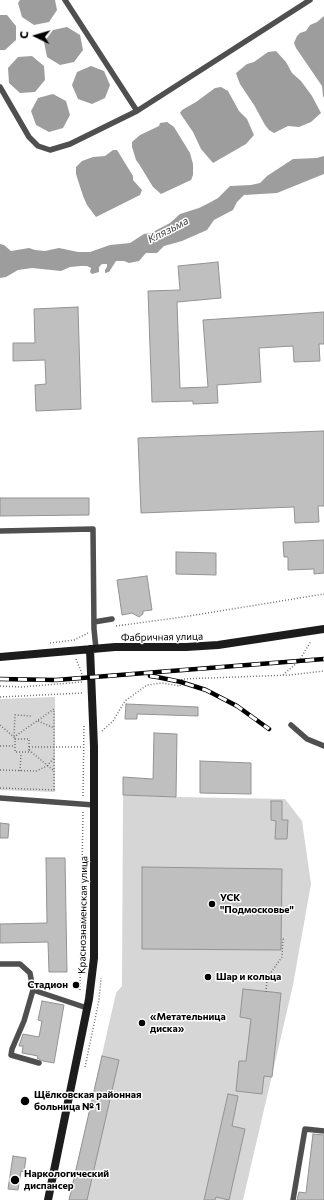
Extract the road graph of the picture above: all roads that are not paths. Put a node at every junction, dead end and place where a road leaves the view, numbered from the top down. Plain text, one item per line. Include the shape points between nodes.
1 (65, 0) edge
2 (310, 0) edge
3 (0, 87) edge
4 (137, 111) junction
5 (0, 531) edge
6 (112, 619) dead end
7 (94, 622) junction
8 (324, 629) edge
9 (93, 649) junction
10 (0, 657) edge
11 (291, 725) dead end
12 (324, 746) edge
13 (0, 798) edge
14 (94, 805) junction
15 (0, 964) edge
16 (33, 990) junction
17 (87, 1008) junction
18 (39, 1063) dead end
19 (324, 1131) edge
20 (48, 1200) edge
21 (293, 1200) edge

1 - 4 lane
2 - 4 lane
3 - 4 lane via 29,137 38,146 50,150 70,144
5 - 7 lane via 93,529
6 - 7 lane
7 - 9 lane
8 - 9 street, Фабричная улица via 186,648
9 - 10 street, Фабричная улица
9 - 14 street, Краснознаменская улица
11 - 12 lane via 307,739
13 - 14 lane
14 - 17 street, Краснознаменская улица via 94,958
15 - 16 lane via 20,964 30,973
16 - 17 lane
16 - 18 lane via 12,1055
17 - 20 street, Краснознаменская улица
19 - 21 lane via 305,1129

